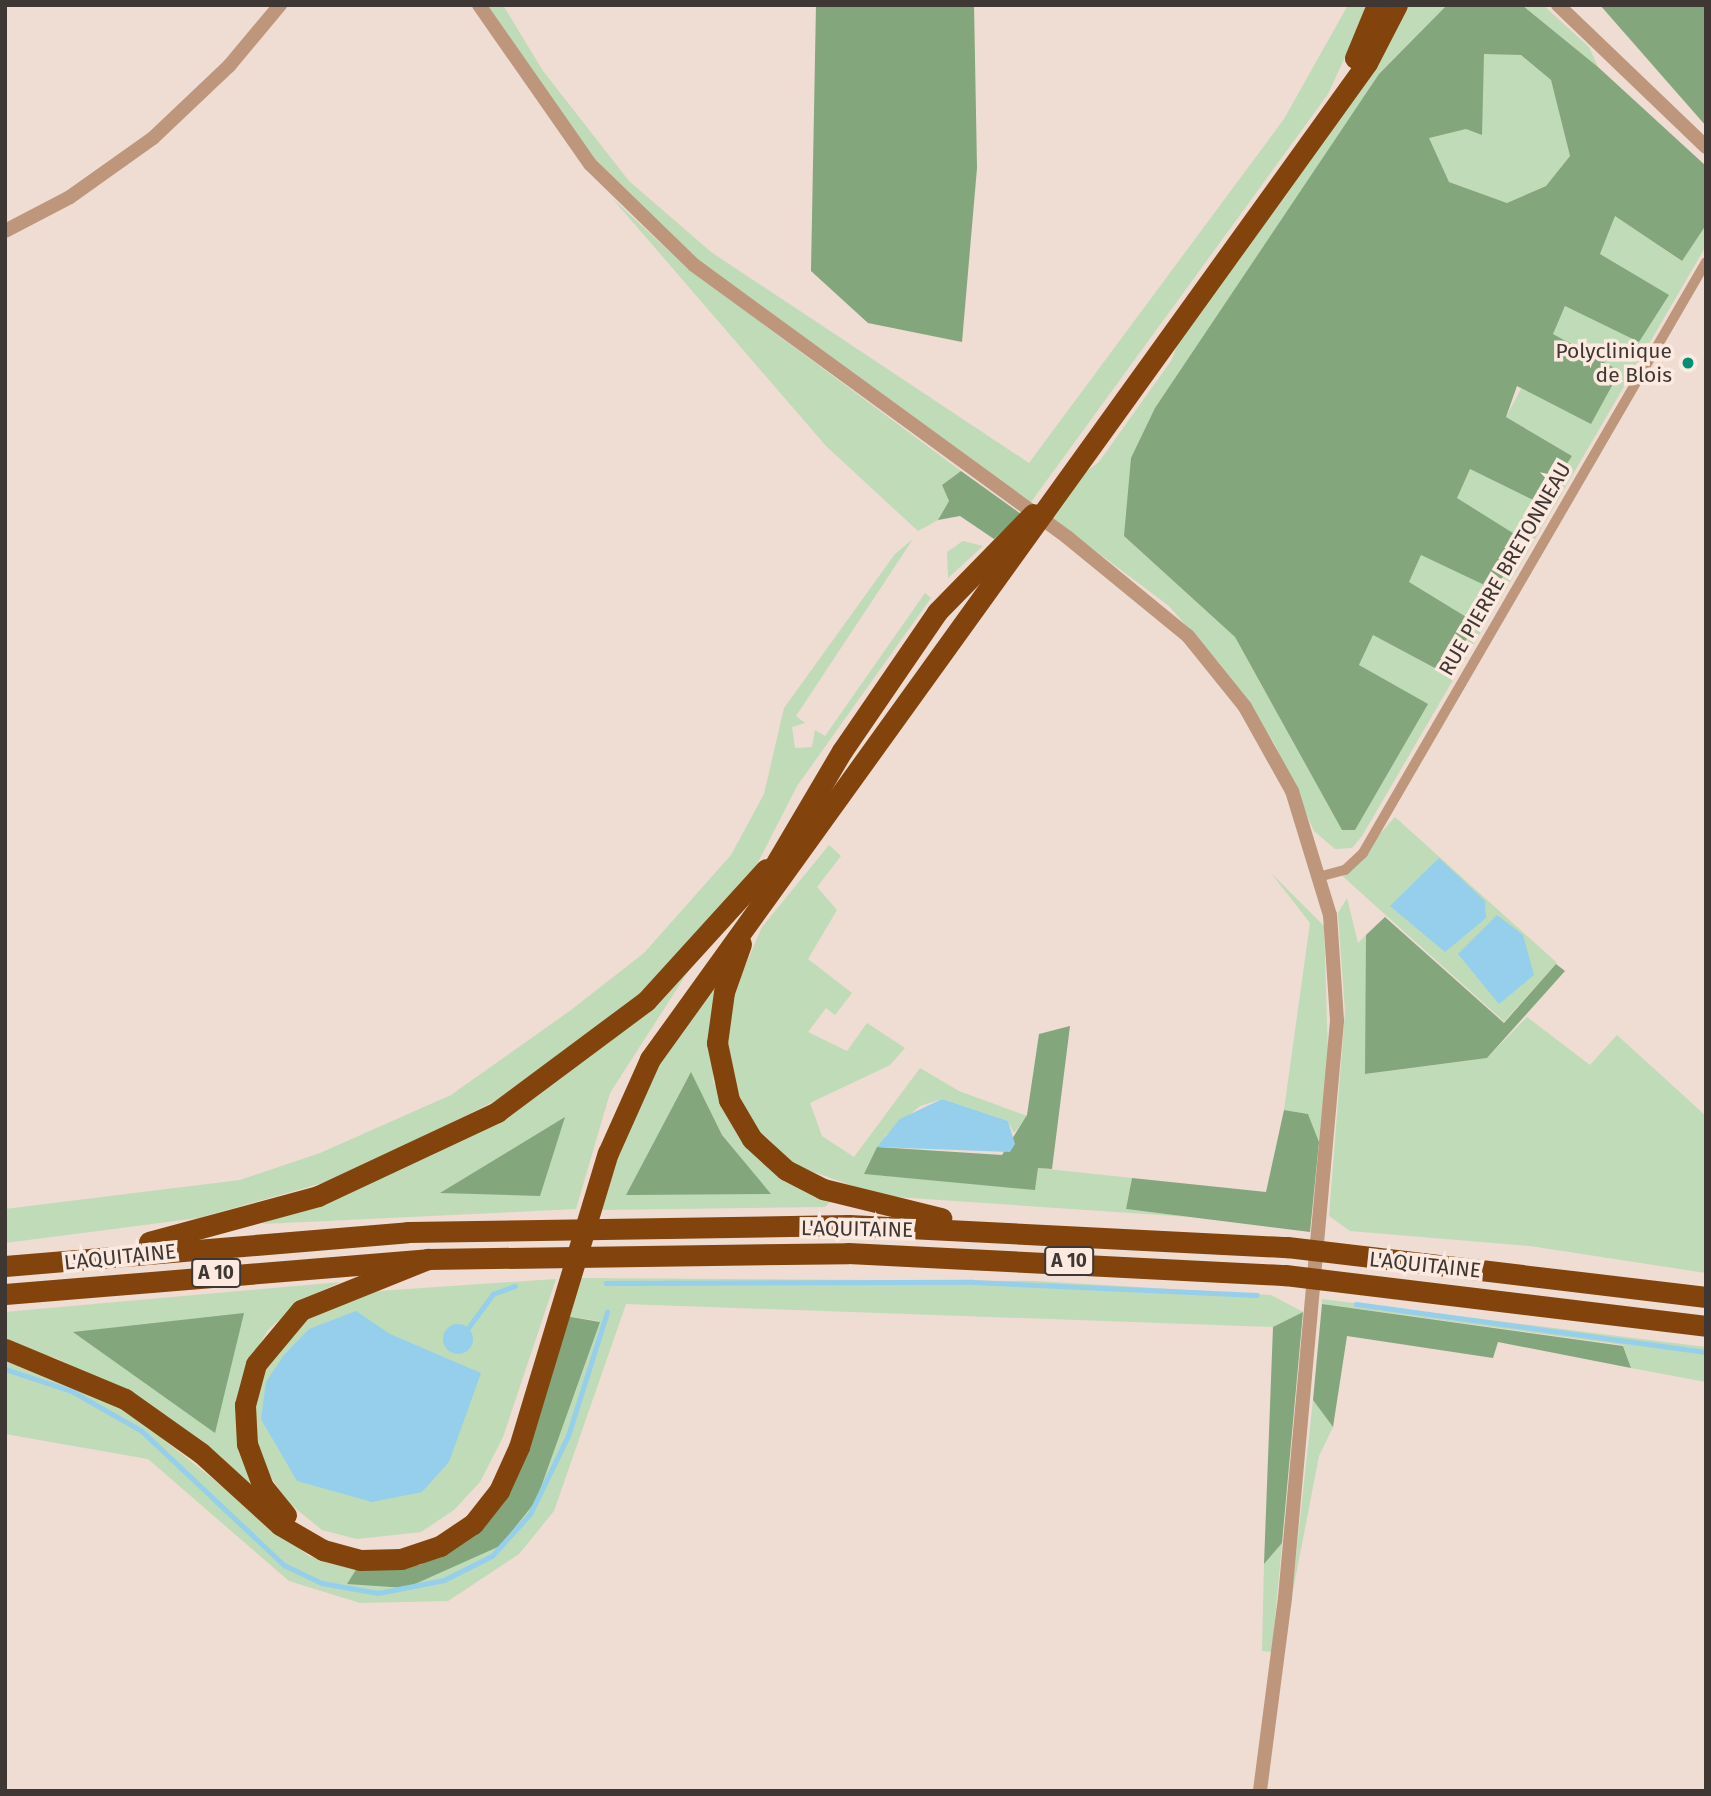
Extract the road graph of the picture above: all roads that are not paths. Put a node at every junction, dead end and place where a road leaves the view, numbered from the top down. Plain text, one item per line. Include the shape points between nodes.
1 (280, 5) edge
2 (479, 5) edge
3 (1377, 5) edge
4 (1397, 5) edge
5 (1559, 5) edge
6 (1570, 11) edge
7 (1335, 105) junction
8 (1706, 147) edge
9 (5, 231) edge
10 (1706, 262) edge
11 (1046, 503) junction
12 (784, 845) junction
13 (1322, 876) junction
14 (748, 928) junction
15 (592, 1191) junction
16 (987, 1228) junction
17 (114, 1254) junction
18 (428, 1259) junction
19 (5, 1265) edge
20 (5, 1294) edge
21 (1706, 1297) edge
22 (560, 1301) junction
23 (1706, 1326) edge
24 (5, 1349) edge
25 (1260, 1791) edge

1 - 9 street via 229,66 153,138 99,179
2 - 13 street via 562,130 657,231 736,298 1067,537 1160,610 1228,682 1287,782
3 - 7 highway
4 - 7 highway via 1367,63
5 - 6 street
6 - 8 street
7 - 11 highway
10 - 13 street, RUE PIERRE BRETONNEAU via 1363,853 1345,870
11 - 12 highway via 937,612
11 - 14 highway via 1016,556
12 - 15 highway via 644,1055 614,1116
12 - 17 highway via 720,926 646,1001 497,1112 318,1196
13 - 25 street via 1334,937 1336,1021 1312,1313
14 - 15 highway via 650,1059
14 - 16 highway via 724,992 718,1043 729,1100 751,1139 786,1170 823,1189
15 - 22 highway
16 - 17 highway, L'AQUITAINE / A 10 via 519,1227
16 - 21 highway, L'AQUITAINE / A 10 via 1397,1258
17 - 19 highway, L'AQUITAINE / A 10
18 - 20 highway, L'AQUITAINE / A 10
18 - 22 highway via 301,1310 268,1344 248,1385 247,1444 263,1487 299,1526 344,1547 381,1551 417,1545 453,1528 479,1504 511,1445
18 - 23 highway, L'AQUITAINE / A 10 via 739,1252 1081,1261 1395,1286
22 - 24 highway via 519,1447 487,1509 440,1546 381,1561 341,1556 307,1542 134,1404 57,1366

